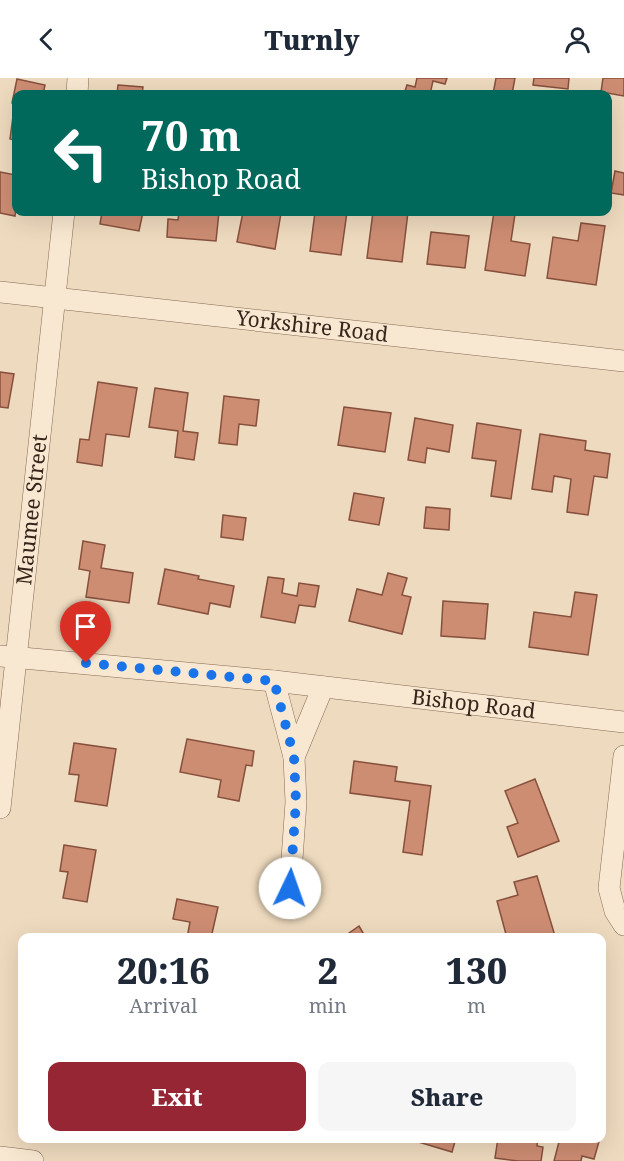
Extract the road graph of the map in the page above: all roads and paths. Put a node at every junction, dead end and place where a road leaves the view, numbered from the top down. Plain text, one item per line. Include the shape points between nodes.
1 (64, 216) edge
2 (0, 292) edge
3 (55, 298) junction
4 (624, 361) edge
5 (8, 656) edge
6 (274, 681) junction
7 (323, 687) junction
8 (624, 722) edge
9 (624, 756) edge
10 (294, 757) junction
11 (0, 807) edge
12 (290, 888) dead end
13 (624, 925) edge
14 (0, 1158) edge
15 (33, 1161) edge

1 - 3 street, Maumee Street
2 - 3 street, Yorkshire Road
3 - 4 street, Yorkshire Road
3 - 5 street, Maumee Street
5 - 6 street, Bishop Road
5 - 11 street, Maumee Street
6 - 7 street, Bishop Road
6 - 10 street
7 - 8 street, Bishop Road
7 - 10 street
9 - 13 street via 609,888 615,911
10 - 12 street via 296,802
14 - 15 street

